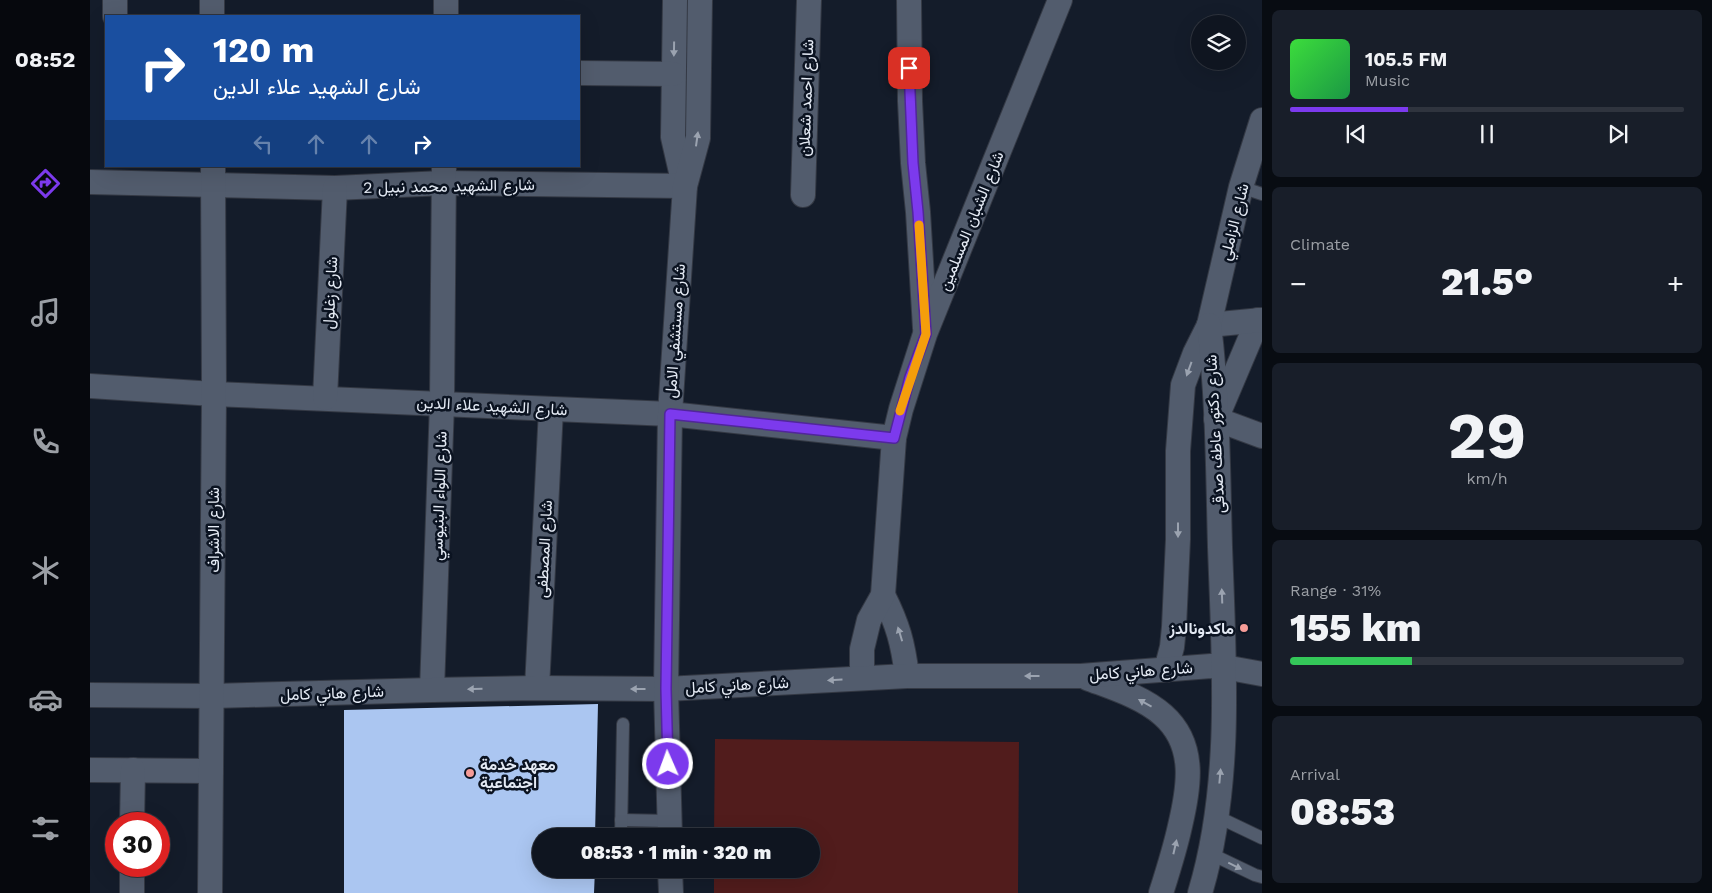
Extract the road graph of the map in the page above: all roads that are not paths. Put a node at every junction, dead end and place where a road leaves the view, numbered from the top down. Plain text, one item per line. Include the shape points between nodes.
1 (115, 0) edge
2 (212, 0) edge
3 (446, 0) edge
4 (675, 0) edge
5 (700, 0) edge
6 (809, 0) edge
7 (909, 0) edge
8 (1060, 0) edge
9 (115, 15) edge
10 (212, 15) edge
11 (446, 15) edge
12 (580, 73) edge
13 (673, 74) junction
14 (1262, 120) edge
15 (117, 175) edge
16 (443, 175) edge
17 (212, 176) edge
18 (90, 182) edge
19 (685, 186) junction
20 (335, 188) junction
21 (1252, 190) edge
22 (802, 195) dead end
23 (1260, 320) edge
24 (1209, 325) junction
25 (926, 334) junction
26 (90, 386) edge
27 (214, 394) junction
28 (324, 398) junction
29 (442, 403) junction
30 (551, 409) junction
31 (670, 414) junction
32 (1216, 419) junction
33 (1262, 436) edge
34 (894, 438) junction
35 (882, 594) junction
36 (1224, 667) junction
37 (1166, 670) junction
38 (1260, 670) edge
39 (907, 676) junction
40 (1081, 676) junction
41 (862, 678) junction
42 (537, 688) junction
43 (666, 689) junction
44 (432, 690) junction
45 (90, 695) edge
46 (213, 696) junction
47 (623, 724) dead end
48 (90, 770) edge
49 (133, 770) junction
50 (211, 771) junction
51 (1186, 801) junction
52 (132, 812) edge
53 (1216, 816) junction
54 (621, 820) junction
55 (621, 828) edge
56 (665, 828) edge
57 (670, 828) edge
58 (1262, 838) edge
59 (1209, 853) junction
60 (132, 877) edge
61 (1262, 877) edge
62 (670, 878) edge
63 (132, 893) edge
64 (210, 893) edge
65 (671, 893) edge
66 (1161, 893) edge
67 (1200, 893) edge

1 - 9 street
2 - 10 street
3 - 11 street
4 -> 13 street, شارع مستشفي الامل
19 -> 5 street, شارع مستشفي الامل via 698,138
6 - 22 street, شارع احمد شعلان
7 - 25 street via 913,163
8 - 25 street, شارع الشبان المسلمين
12 - 13 street
13 - 19 street, شارع مستشفي الامل via 673,137
14 - 21 street, شارع الزاملي
15 - 17 street, شارع الشهيد محمد نبيل 2
15 - 18 street, شارع الشهيد محمد نبيل 2
16 - 19 street, شارع الشهيد محمد نبيل 2
16 - 20 street, شارع الشهيد محمد نبيل 2
16 - 29 street, شارع اللواء البنيوسي
17 - 20 street, شارع الشهيد محمد نبيل 2
17 - 27 street, شارع الاشراف
19 - 31 street, شارع مستشفي الامل
20 - 28 street, شارع زغلول
21 - 24 street, شارع الزاملي
23 - 24 street
23 - 32 street
24 - 32 street, شارع دكتور عاطف صدقى
24 -> 37 street, شارع دكتور عاطف صدقى via 1183,385 1178,451 1174,627
25 - 34 street, شارع الشبان المسلمين via 910,377
26 - 27 street, شارع الشهيد علاء الدين
27 - 28 street, شارع الشهيد علاء الدين
27 - 46 street, شارع الاشراف
28 - 29 street, شارع الشهيد علاء الدين
29 - 30 street, شارع الشهيد علاء الدين
29 - 44 street, شارع اللواء البنيوسي
30 - 31 street, شارع الشهيد علاء الدين
30 - 42 street, شارع المصطفى
31 - 34 street, شارع الشهيد علاء الدين
31 - 43 street, شارع مستشفي الامل
32 - 33 street
36 -> 32 street, شارع دكتور عاطف صدقى
34 - 35 street, شارع الشبان المسلمين
39 -> 35 street via 895,619
35 - 41 street, شارع الشبان المسلمين via 869,620 862,649
36 - 37 street, شارع هاني كامل
36 - 38 street, شارع هاني كامل
53 -> 36 street, شارع دكتور عاطف صدقى via 1223,745
37 - 40 street, شارع هاني كامل
40 -> 39 street, شارع هاني كامل
39 - 41 street, شارع هاني كامل
51 -> 40 street via 1189,771 1180,735 1172,724 1153,707
41 -> 43 street, شارع هاني كامل
43 -> 42 street, شارع هاني كامل
42 -> 44 street, شارع هاني كامل
43 - 57 street, شارع مستشفي الامل
44 - 46 street, شارع هاني كامل
45 - 46 street, شارع هاني كامل
46 - 50 street, شارع الاشراف
47 - 54 lane
48 - 49 street
49 - 50 street
49 - 52 street
50 - 64 street, شارع الاشراف
51 - 53 street
66 -> 51 street
53 - 58 lane
53 - 59 street, شارع دكتور عاطف صدقى
54 - 55 lane
54 - 56 lane
59 -> 61 lane
59 - 67 street, شارع دكتور عاطف صدقى
60 - 63 street
62 - 65 street

